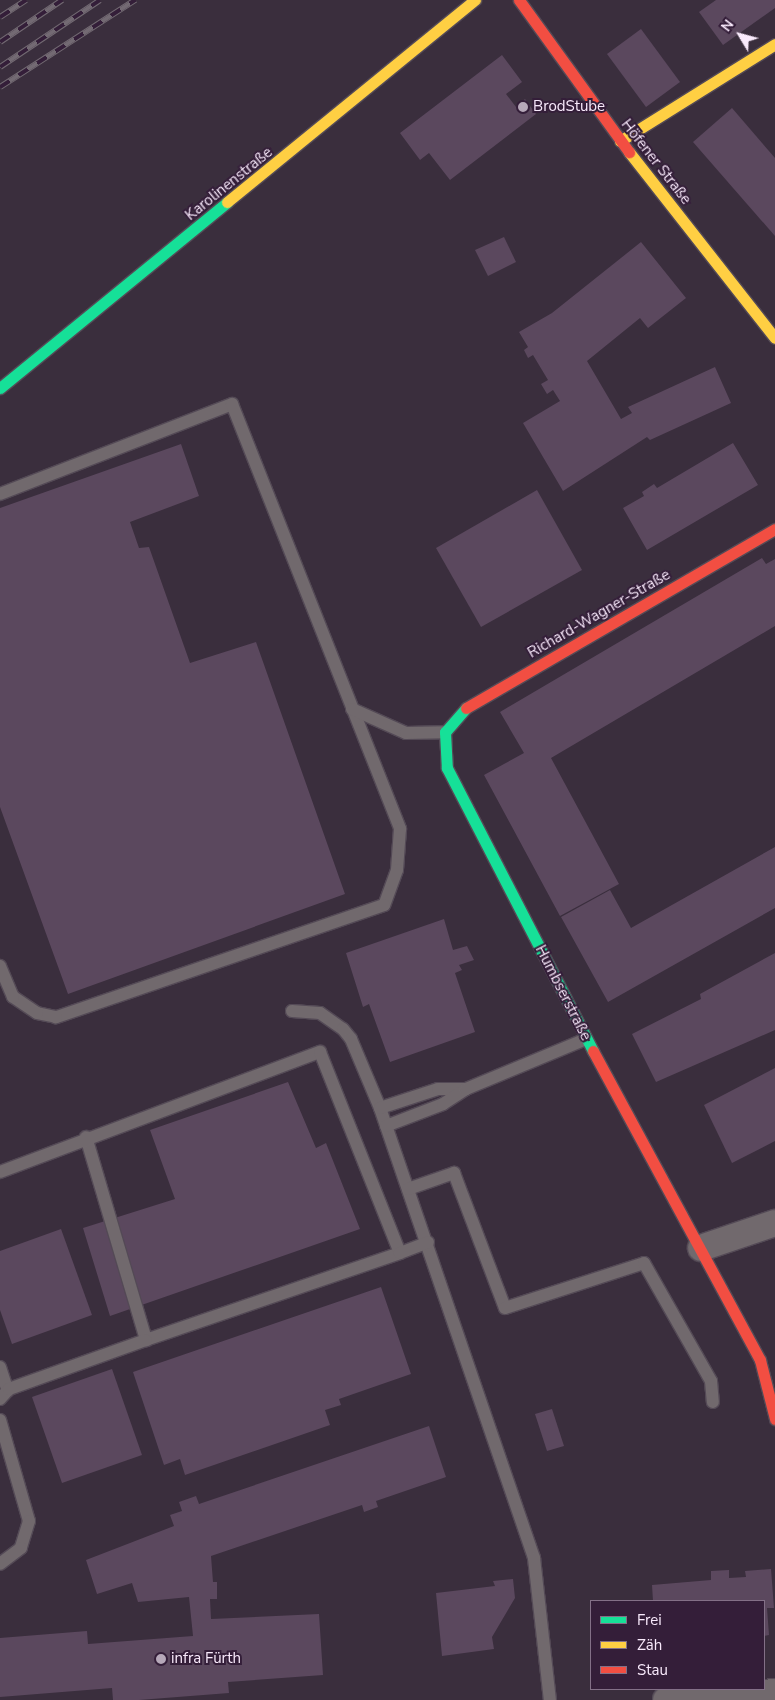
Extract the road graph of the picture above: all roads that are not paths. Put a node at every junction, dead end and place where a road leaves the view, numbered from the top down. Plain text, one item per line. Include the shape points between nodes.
1 (475, 0) edge
2 (519, 0) edge
3 (775, 44) edge
4 (620, 142) junction
5 (775, 338) edge
6 (0, 388) edge
7 (0, 494) edge
8 (775, 529) edge
9 (352, 709) junction
10 (445, 732) junction
11 (0, 966) edge
12 (292, 1011) dead end
13 (586, 1038) junction
14 (466, 1088) junction
15 (380, 1108) junction
16 (386, 1126) junction
17 (86, 1137) junction
18 (0, 1172) edge
19 (408, 1189) junction
20 (775, 1223) edge
21 (428, 1242) junction
22 (701, 1248) junction
23 (400, 1252) junction
24 (146, 1340) junction
25 (0, 1367) edge
26 (772, 1392) edge
27 (4, 1395) edge
28 (713, 1402) dead end
29 (0, 1420) edge
30 (775, 1420) edge
31 (0, 1564) edge
32 (775, 1692) edge
33 (550, 1700) edge
34 (666, 1700) edge

1 - 6 street, Karolinenstraße
2 - 4 street, Höfener Straße
3 - 4 street
4 - 5 street, Höfener Straße
7 - 9 lane via 232,404
8 - 10 street, Richard-Wagner-Straße via 463,710
9 - 10 lane via 406,733
9 - 11 lane via 400,829 398,870 384,905 56,1016 37,1013 13,997
10 - 13 street, Humbserstraße via 447,768
12 - 15 lane via 320,1013 343,1028
13 - 14 lane
13 - 22 street, Humbserstraße
14 - 15 lane via 438,1089
14 - 16 lane via 443,1104
15 - 16 lane
16 - 19 lane
17 - 18 lane
17 - 23 lane via 320,1052
17 - 24 lane
19 - 21 lane
19 - 28 lane via 454,1173 505,1308 644,1263 711,1381
20 - 22 street
21 - 23 lane
21 - 33 lane via 534,1558
22 - 26 street, Humbserstraße via 760,1360
23 - 24 lane
24 - 27 lane
25 - 27 lane
26 - 30 street, Humbserstraße
29 - 31 lane via 29,1521 21,1548
32 - 34 street

